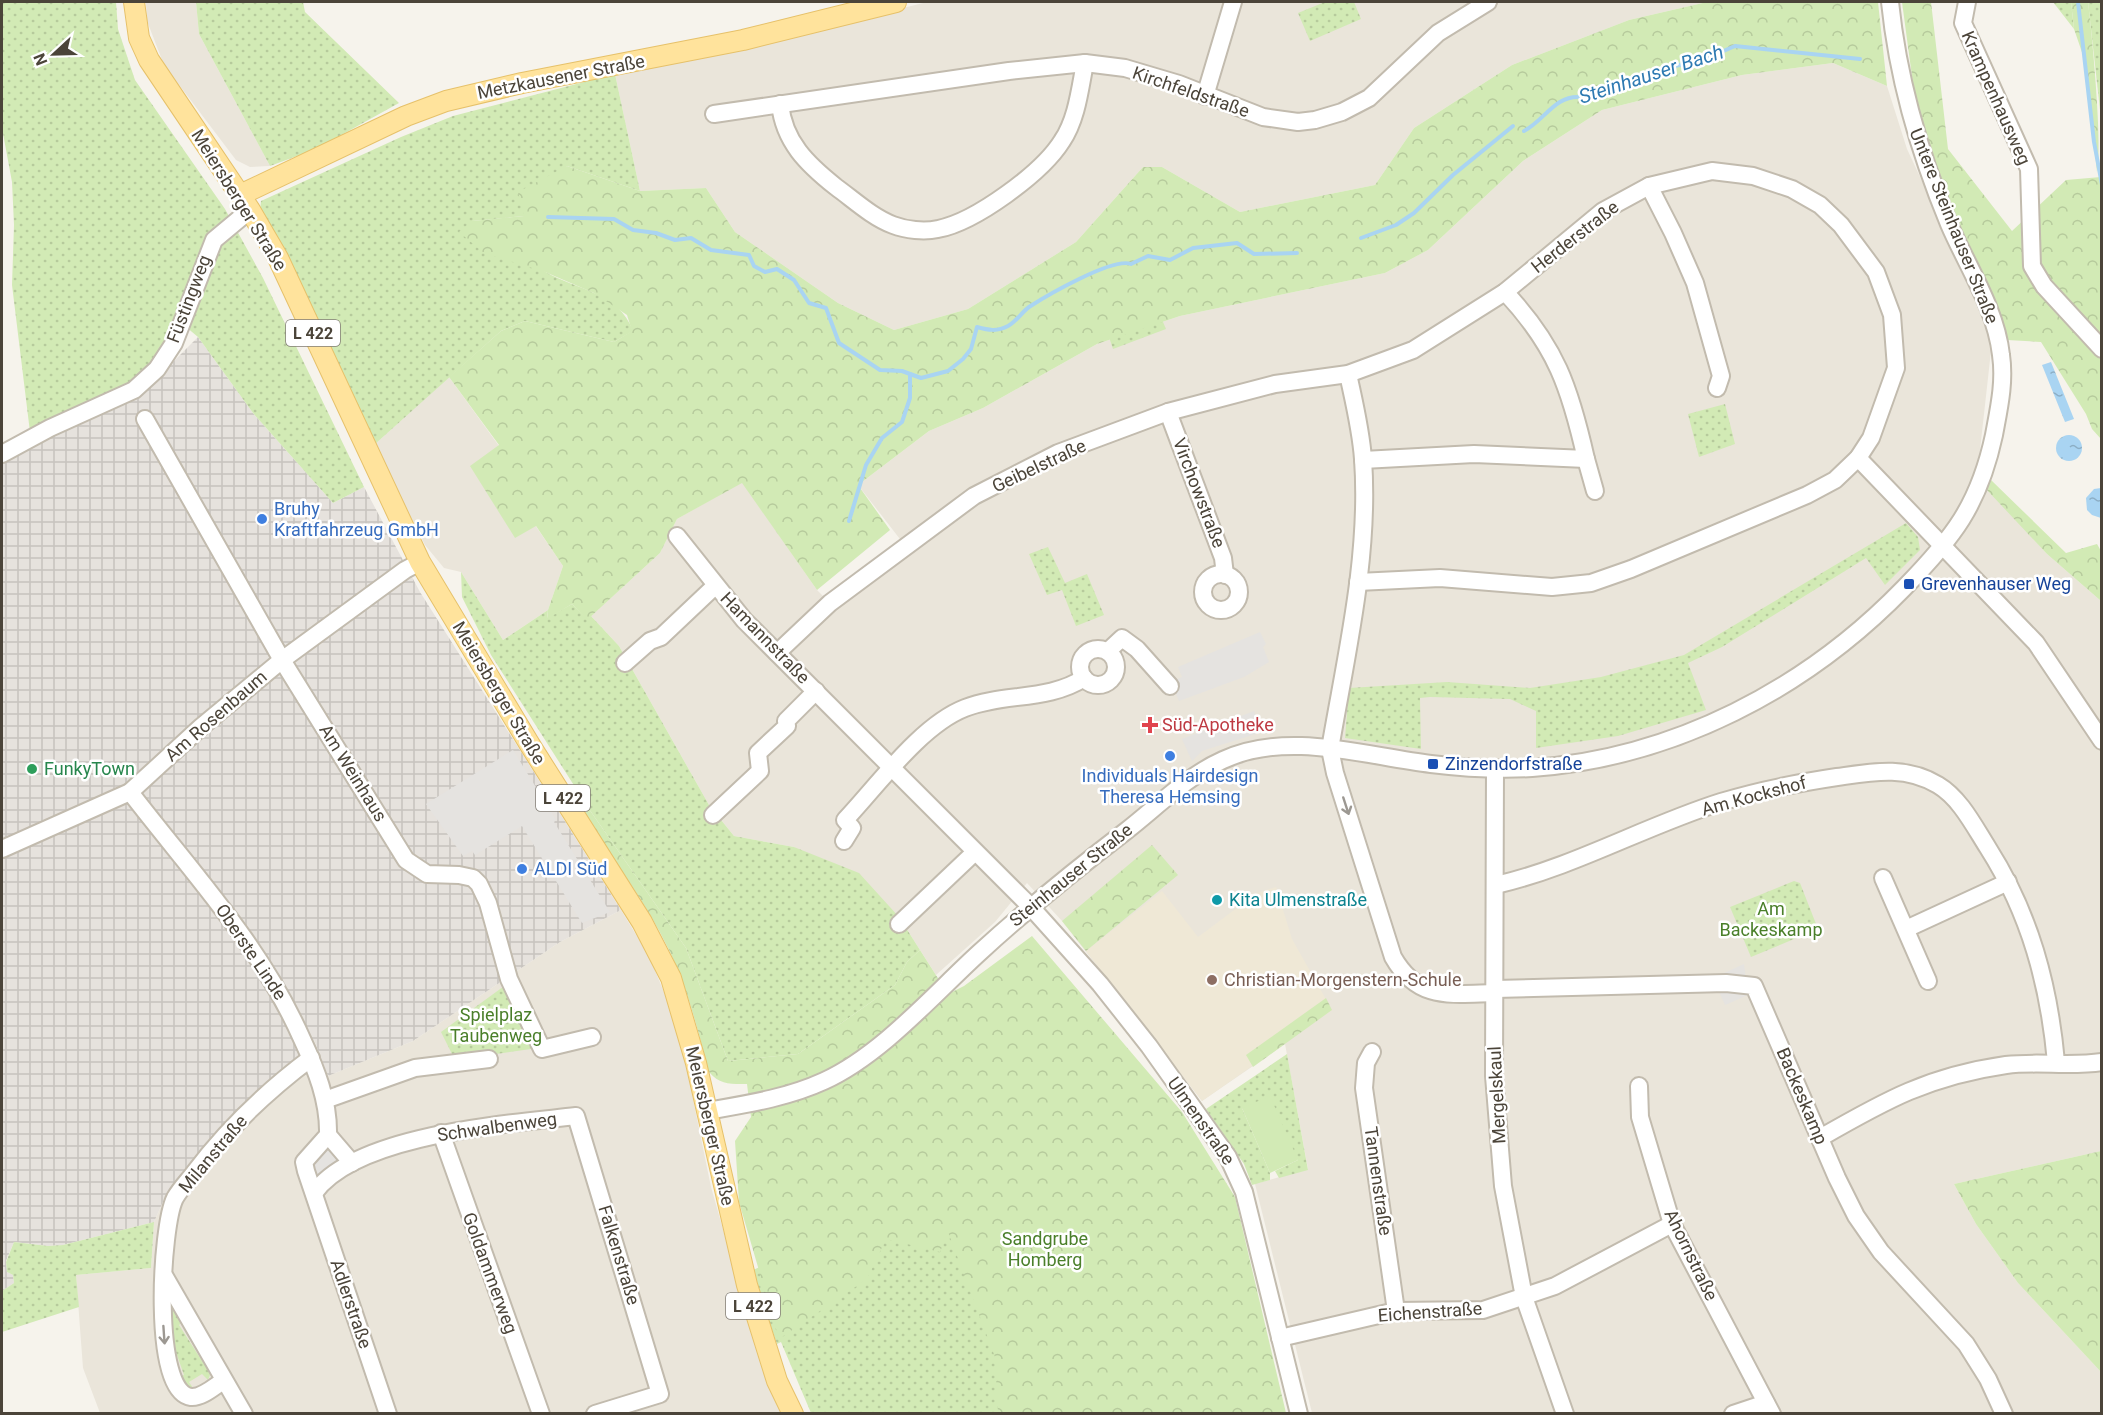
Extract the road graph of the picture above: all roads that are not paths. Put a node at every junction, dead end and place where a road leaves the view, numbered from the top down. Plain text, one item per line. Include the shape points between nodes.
1 (134, 2) edge
2 (896, 2) edge
3 (1233, 2) edge
4 (1488, 2) edge
5 (1890, 2) edge
6 (1967, 2) edge
7 (1085, 63) junction
8 (1205, 96) junction
9 (780, 104) junction
10 (714, 114) dead end
11 (1649, 186) junction
12 (245, 203) junction
13 (1505, 292) junction
14 (2102, 349) edge
15 (1348, 374) junction
16 (1717, 388) dead end
17 (1168, 412) junction
18 (145, 419) dead end
19 (2, 454) edge
20 (1858, 458) junction
21 (1586, 459) junction
22 (1363, 460) junction
23 (1595, 491) dead end
24 (677, 536) dead end
25 (1944, 548) junction
26 (420, 562) junction
27 (1225, 575) dead end
28 (1358, 582) junction
29 (715, 585) junction
30 (1108, 651) junction
31 (777, 652) junction
32 (282, 660) junction
33 (626, 663) dead end
34 (1084, 678) junction
35 (1170, 686) dead end
36 (816, 691) junction
37 (2102, 741) edge
38 (1330, 750) junction
39 (893, 768) junction
40 (1495, 768) junction
41 (130, 792) junction
42 (713, 815) dead end
43 (844, 841) dead end
44 (2, 849) edge
45 (975, 852) junction
46 (1883, 878) dead end
47 (2008, 882) junction
48 (1496, 885) junction
49 (1030, 906) junction
50 (899, 924) dead end
51 (1906, 929) junction
52 (1928, 981) dead end
53 (1495, 991) junction
54 (591, 1037) dead end
55 (1371, 1052) dead end
56 (311, 1058) junction
57 (489, 1059) dead end
58 (2056, 1062) junction
59 (2102, 1062) edge
60 (1639, 1086) dead end
61 (325, 1100) junction
62 (707, 1111) junction
63 (576, 1116) joint
64 (441, 1133) junction
65 (328, 1135) junction
66 (1820, 1138) junction
67 (352, 1163) junction
68 (314, 1193) junction
69 (1672, 1224) junction
70 (165, 1276) junction
71 (1524, 1297) junction
72 (1396, 1311) junction
73 (1280, 1338) junction
74 (224, 1381) junction
75 (1769, 1408) edge
76 (244, 1413) edge
77 (388, 1413) edge
78 (541, 1413) edge
79 (596, 1413) edge
80 (793, 1413) edge
81 (1299, 1413) edge
82 (1564, 1413) edge
83 (1733, 1413) edge
84 (2004, 1413) edge

1 - 12 main road, Meiersberger Straße / L 422 via 139,38 149,60
2 - 12 main road, Metzkausener Straße via 743,40 446,101 406,116
3 - 8 street
4 - 8 street, Kirchfeldstraße via 1438,33 1369,98 1342,112 1298,122 1263,117
5 - 25 street, Untere Steinhauser Straße via 1900,77 1918,144 1947,220 1992,317 2001,354 2002,395 1987,468 1969,509
6 - 14 street, Krampenhausweg via 1963,23 2031,176 2032,266 2044,286
7 - 8 street, Kirchfeldstraße via 1125,68
7 - 9 street, Kirchfeldstraße
7 - 9 street via 1072,120 1048,159 1032,176 986,207 938,229 914,230 893,225 815,171 788,137
9 - 10 street, Kirchfeldstraße
11 - 13 street, Herderstraße via 1603,211
11 - 16 street via 1695,283 1720,376
11 - 20 street, Herderstraße via 1712,171 1753,177 1792,189 1820,205 1842,225 1876,272 1892,315 1896,368 1881,416
12 - 19 street, Füstingweg via 214,240 174,343 157,369 134,390
12 - 26 main road, Meiersberger Straße / L 422 via 287,275
13 - 15 street, Herderstraße via 1413,350
13 - 21 street via 1526,315 1557,363
15 - 17 street, Geibelstraße via 1275,384
15 - 22 street
17 - 27 street, Virchowstraße via 1223,558
17 - 31 street, Geibelstraße via 1058,453 974,496 830,603
18 - 32 street, Am Weinhaus
20 - 25 street
20 - 28 street, Herderstraße via 1834,480 1807,495 1591,583 1552,587 1440,578
21 - 22 street via 1474,454
21 - 23 street
22 - 28 street
24 - 29 street, Hamannstraße
25 - 37 street via 2036,643
25 - 40 street, Steinhauser Straße via 1870,622 1825,659 1775,692 1718,720 1640,750 1549,766
26 - 32 street, Am Rosenbaum
26 - 62 main road, Meiersberger Straße / L 422 via 661,957 685,1020
28 - 38 street
29 - 31 street, Hamannstraße
29 - 33 street, Hamannstraße via 661,637 650,641
30 - 34 street via 1094,649 1084,655 1080,667
30 - 34 street via 1117,665 1114,677 1097,685
30 - 35 street via 1122,638
31 - 36 street, Hamannstraße
32 - 41 street, Am Rosenbaum
32 - 54 street, Am Weinhaus via 406,860 427,874 459,875 473,878 479,884 509,979 542,1049
34 - 39 street via 1067,689 980,704 950,715 924,733
36 - 39 street, Hamannstraße
36 - 42 street, Hamannstraße via 758,753 760,771
38 - 40 street, Steinhauser Straße
38 - 49 street, Steinhauser Straße via 1281,746 1221,760 1191,778
38 -> 53 street via 1393,957 1400,969 1417,986 1432,993
39 - 43 street via 845,820 852,828
39 - 45 street, Hamannstraße
40 - 48 street, Mergelskaul
41 - 44 street, Am Rosenbaum
41 - 56 street, Oberste Linde via 237,925 280,991
45 - 49 street, Hamannstraße
45 - 50 street
46 - 51 street
47 - 48 street, Am Kockshof via 1951,794 1921,777 1882,770 1797,782 1719,802 1623,842
47 - 51 street
47 - 58 street, Am Kockshof via 2043,971
48 - 53 street, Mergelskaul
49 - 62 street, Steinhauser Straße via 848,1069 791,1094
49 - 73 street, Ulmenstraße via 1149,1046 1228,1157 1244,1192
51 - 52 street
53 - 66 street, Backeskamp via 1726,983 1754,986
53 - 71 street, Mergelskaul via 1494,1076 1501,1164
55 - 72 street, Tannenstraße via 1364,1088
56 - 61 street, Oberste Linde
56 - 70 street, Milanstraße via 286,1076 232,1128 175,1198 167,1224
57 - 61 street via 415,1068
58 - 59 street
58 - 66 street via 2007,1065 1932,1080
60 - 69 street, Ahornstraße via 1640,1117
61 - 65 street, Oberste Linde
62 - 80 main road, Meiersberger Straße / L 422 via 747,1285 777,1381
63 - 64 street, Schwalbenweg
63 - 79 street, Falkenstraße via 660,1394
64 - 67 street, Schwalbenweg
64 - 78 street, Goldammerweg
65 - 67 street
65 - 68 street, Adlerstraße via 304,1162
66 - 84 street, Backeskamp via 1856,1216 1881,1252 1966,1344
67 - 68 street via 330,1175
68 - 77 street, Adlerstraße
69 - 71 street, Eichenstraße via 1555,1286
69 - 75 street, Ahornstraße
70 - 74 street
70 -> 74 street, Milanstraße via 164,1341 174,1380 190,1397 202,1395
71 - 72 street, Eichenstraße via 1483,1310
71 - 82 street, Mergelskaul
72 - 73 street, Eichenstraße
73 - 81 street, Ulmenstraße
74 - 76 street
75 - 83 street

